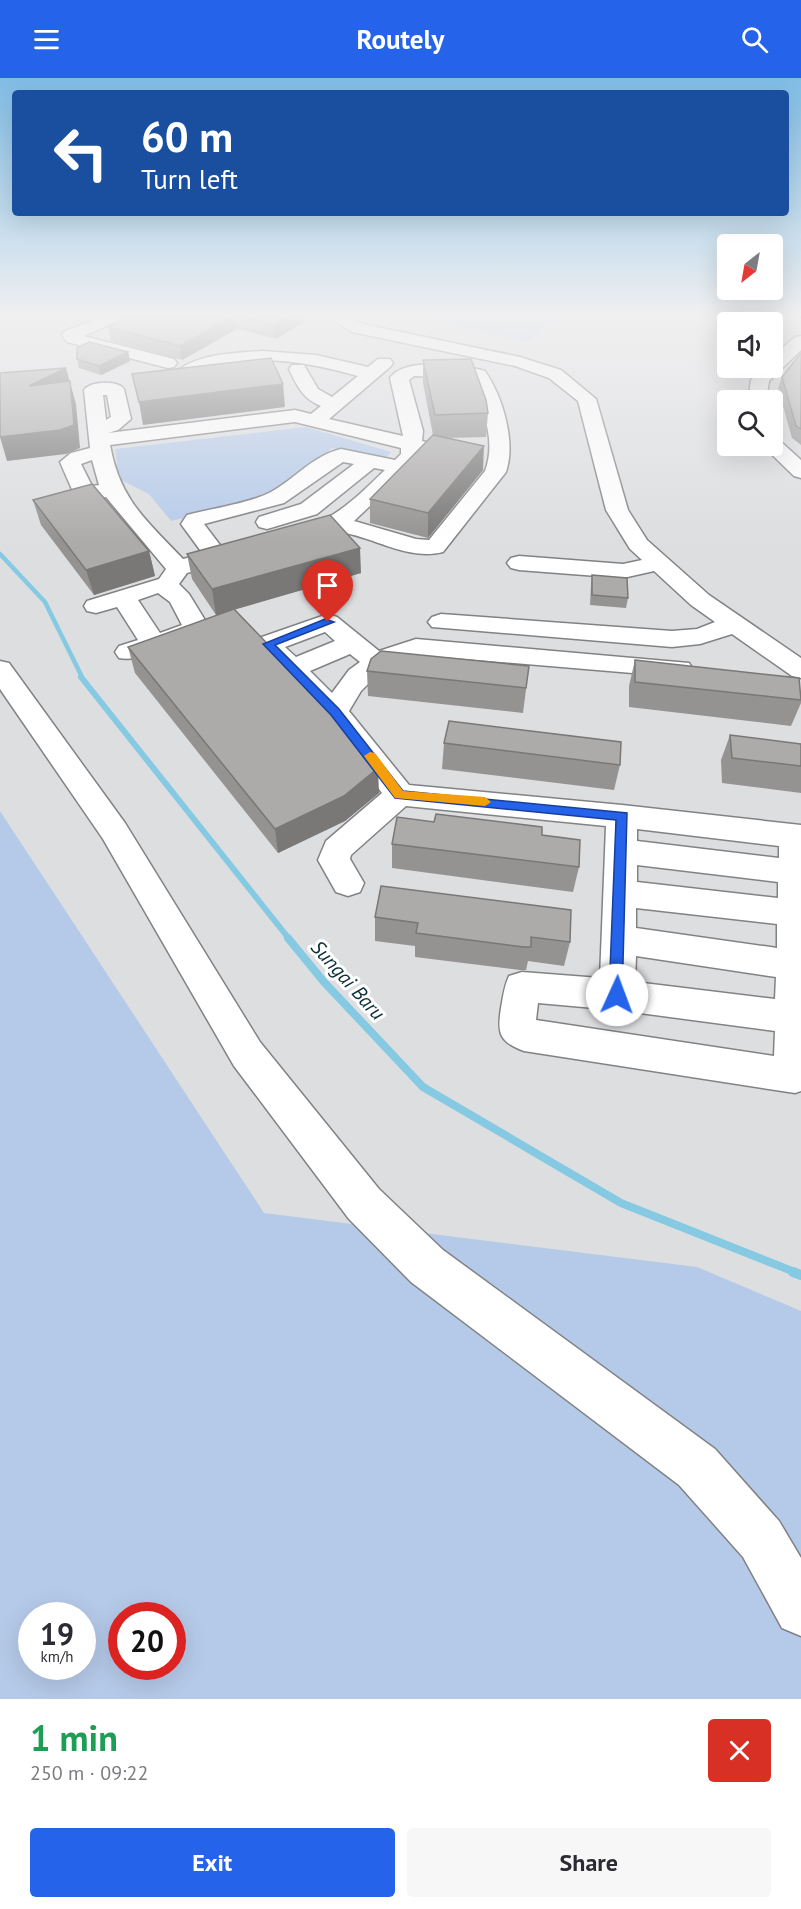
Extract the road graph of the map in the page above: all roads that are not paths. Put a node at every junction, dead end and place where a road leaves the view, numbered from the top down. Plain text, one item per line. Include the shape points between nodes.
1 (309, 391) edge
2 (352, 391) edge
3 (403, 391) edge
4 (484, 391) edge
5 (576, 391) edge
6 (336, 404) junction
7 (316, 420) junction
8 (100, 439) junction
9 (413, 447) junction
10 (457, 453) edge
11 (783, 455) edge
12 (370, 461) junction
13 (400, 467) junction
14 (801, 472) edge
15 (112, 490) junction
16 (335, 523) junction
17 (229, 542) junction
18 (279, 542) edge
19 (519, 563) dead end
20 (660, 563) junction
21 (172, 577) junction
22 (123, 597) junction
23 (96, 606) dead end
24 (441, 622) dead end
25 (735, 624) junction
26 (154, 644) junction
27 (128, 652) dead end
28 (375, 661) junction
29 (0, 669) edge
30 (800, 670) edge
31 (701, 671) edge
32 (770, 675) edge
33 (335, 712) junction
34 (399, 795) junction
35 (622, 816) junction
36 (798, 837) edge
37 (621, 851) junction
38 (795, 872) junction
39 (348, 883) dead end
40 (620, 893) junction
41 (794, 913) junction
42 (618, 939) junction
43 (794, 965) junction
44 (617, 995) junction
45 (793, 1017) junction
46 (801, 1609) edge

1 - 6 lane via 317,399
2 - 6 lane
3 - 9 lane via 414,431
4 - 16 lane via 503,446 489,458 495,472 435,547 415,546
5 - 20 lane via 587,399 616,510 638,544
6 - 7 lane
7 - 8 lane via 276,416
7 - 9 lane
8 - 15 lane
8 - 15 lane via 70,462 85,494
9 - 10 lane
9 - 13 lane via 411,456
11 - 14 lane
12 - 13 lane
12 - 17 lane via 309,509
12 - 17 lane via 333,458 276,498 192,524
13 - 16 lane via 354,513
15 - 21 lane
16 - 18 lane
17 - 21 lane
19 - 20 lane via 623,571
20 - 25 lane via 700,600
21 - 22 lane
21 - 26 lane via 194,630
22 - 23 lane
22 - 26 lane
24 - 25 lane via 672,639 700,636
25 - 30 lane
26 - 27 lane
28 - 31 lane via 416,647
28 - 33 lane via 355,679
28 - 33 lane via 328,622 268,644
29 - 46 lane via 114,831 247,1054 364,1204 427,1266 697,1467 761,1539
30 - 32 lane
33 - 34 lane
34 - 35 lane
34 - 39 lane via 337,849 334,860
35 - 36 lane
35 - 37 lane
36 - 38 lane
37 - 38 lane
37 - 40 lane
38 - 41 lane
40 - 41 lane
40 - 42 lane
41 - 43 lane
42 - 43 lane
42 - 44 lane
43 - 45 lane
44 - 45 lane
44 - 45 lane via 522,987 516,1028 524,1035 795,1076

